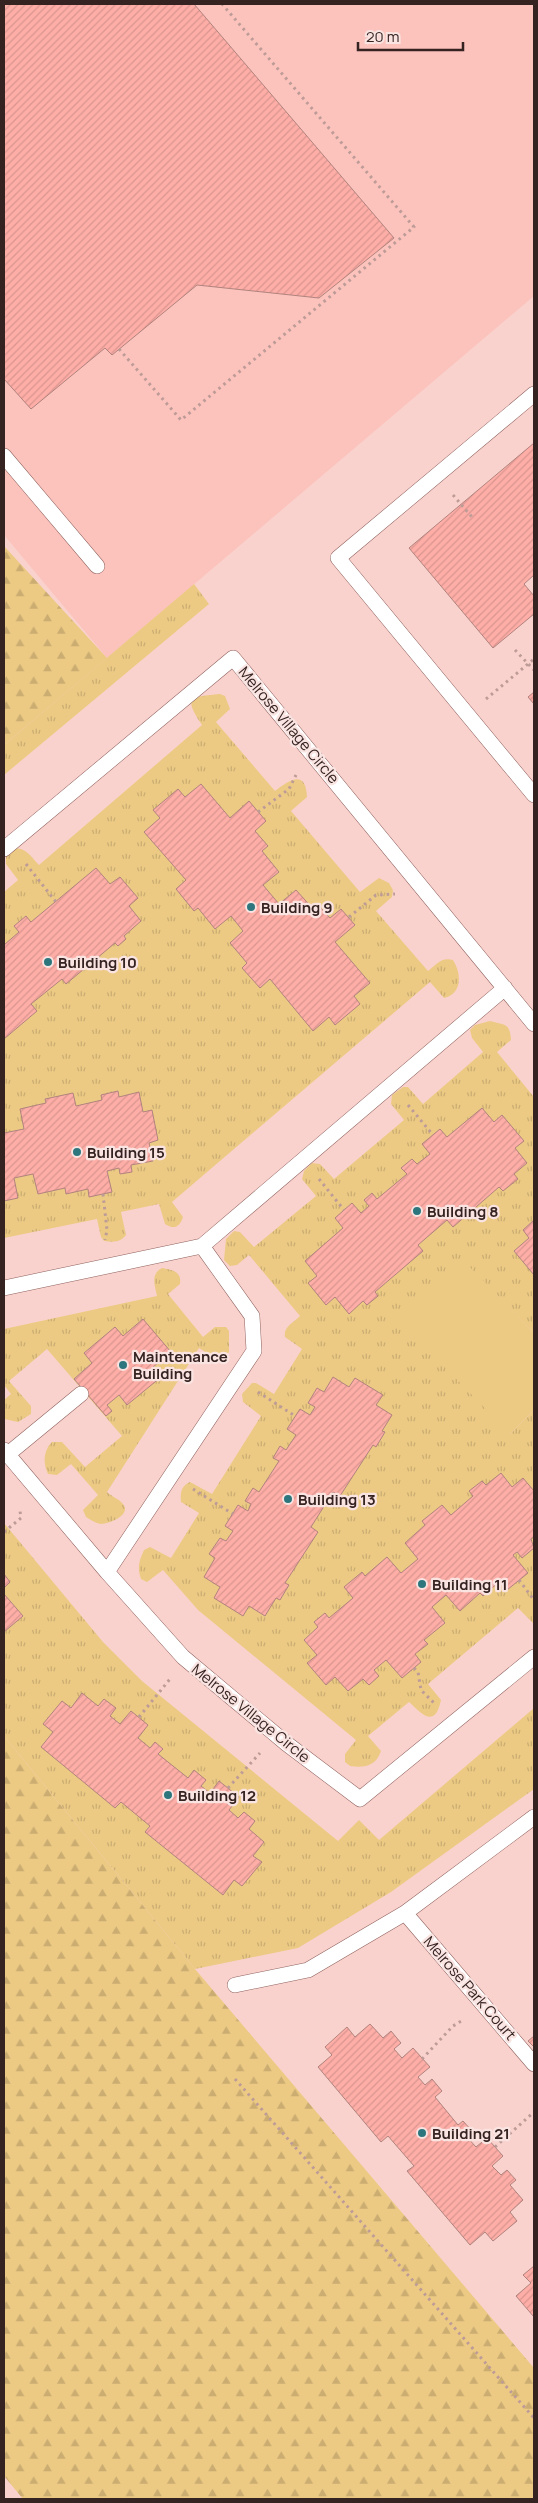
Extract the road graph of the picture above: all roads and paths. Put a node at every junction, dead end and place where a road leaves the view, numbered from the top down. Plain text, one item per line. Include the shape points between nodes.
1 (222, 4) edge
2 (119, 349) dead end
3 (534, 394) edge
4 (4, 456) edge
5 (97, 566) dead end
6 (515, 650) dead end
7 (534, 659) edge
8 (528, 664) junction
9 (534, 670) edge
10 (467, 714) junction
11 (316, 758) junction
12 (534, 796) edge
13 (258, 812) dead end
14 (9, 844) edge
15 (414, 878) junction
16 (56, 902) dead end
17 (348, 917) dead end
18 (505, 988) junction
19 (534, 1024) edge
20 (397, 1080) junction
21 (434, 1135) dead end
22 (307, 1157) junction
23 (103, 1194) dead end
24 (344, 1210) dead end
25 (202, 1246) junction
26 (110, 1266) junction
27 (4, 1288) edge
28 (239, 1374) junction
29 (82, 1394) dead end
30 (295, 1416) dead end
31 (6, 1452) edge
32 (174, 1472) junction
33 (233, 1514) dead end
34 (107, 1572) junction
35 (519, 1580) dead end
36 (534, 1600) edge
37 (534, 1657) edge
38 (193, 1666) junction
39 (414, 1668) dead end
40 (139, 1717) dead end
41 (452, 1724) junction
42 (287, 1744) junction
43 (228, 1788) dead end
44 (534, 1817) edge
45 (405, 1913) junction
46 (235, 1985) dead end
47 (483, 2004) junction
48 (422, 2059) dead end
49 (534, 2064) edge
50 (235, 2079) dead end
51 (534, 2112) edge
52 (495, 2147) dead end
53 (534, 2418) edge

1 - 2 path via 414,227 181,420
3 - 10 lane via 338,558
4 - 5 lane
6 - 8 path
7 - 8 path
8 - 9 path
8 - 10 path
10 - 12 lane
11 - 13 path via 294,777 289,789
11 - 14 lane, Melrose Village Circle via 233,658
11 - 15 lane, Melrose Village Circle
14 - 16 path via 23,851 23,861
15 - 17 path via 394,895 376,895
15 - 18 lane, Melrose Village Circle
18 - 19 lane, Melrose Village Circle
18 - 20 lane
20 - 21 path via 404,1089 406,1104
20 - 22 lane
22 - 24 path via 318,1178
22 - 25 lane
23 - 26 path
25 - 26 lane
25 - 28 lane via 252,1316 254,1351
26 - 27 lane
28 - 30 path via 253,1381 258,1392
28 - 32 lane
29 - 31 lane
31 - 34 lane, Melrose Village Circle
32 - 33 path via 195,1492
32 - 34 lane
34 - 38 lane, Melrose Village Circle
35 - 36 path
37 - 41 lane, Melrose Village Circle
38 - 40 path via 182,1681 172,1677
38 - 42 lane, Melrose Village Circle
39 - 41 path via 418,1672 421,1690
41 - 42 lane, Melrose Village Circle via 360,1799
42 - 43 path via 275,1754 262,1751
44 - 45 lane
45 - 46 lane via 308,1970
45 - 47 lane, Melrose Park Court
47 - 48 path via 453,2026
47 - 49 lane, Melrose Park Court
50 - 53 path
51 - 52 path

